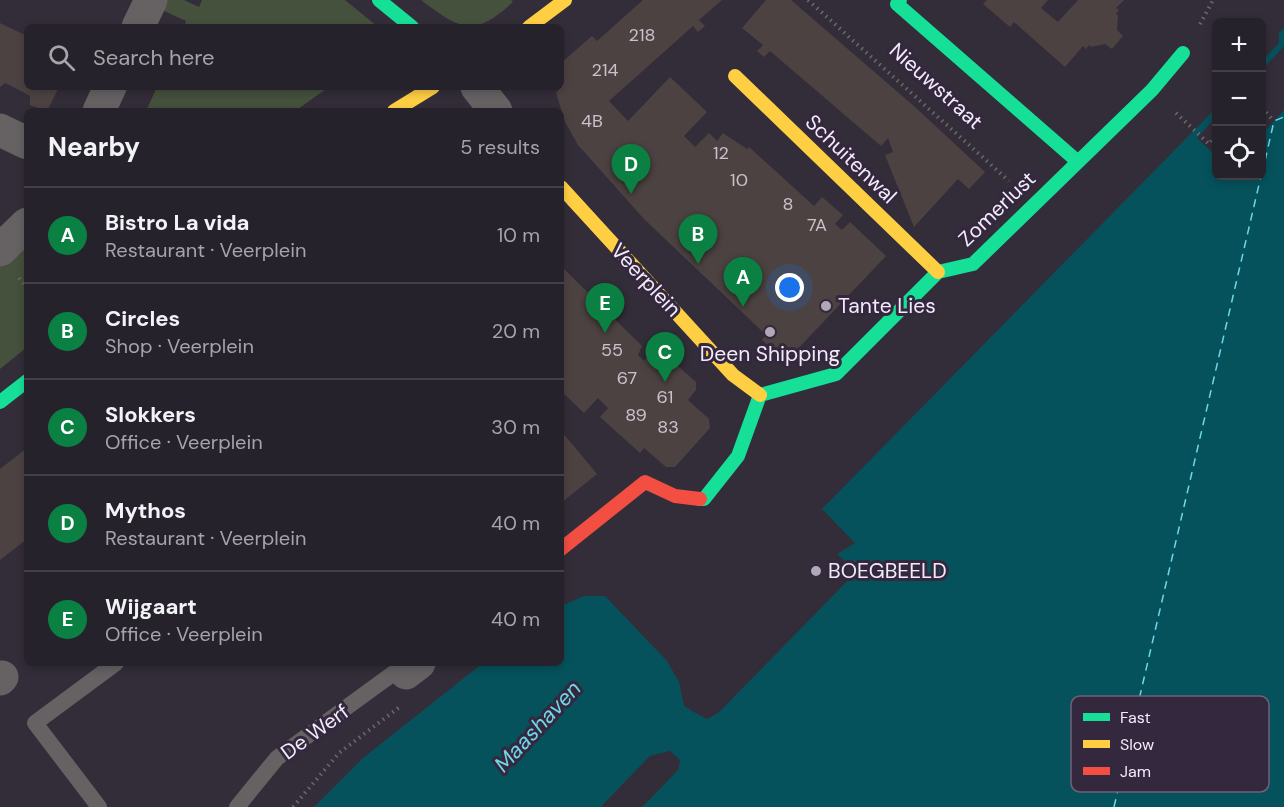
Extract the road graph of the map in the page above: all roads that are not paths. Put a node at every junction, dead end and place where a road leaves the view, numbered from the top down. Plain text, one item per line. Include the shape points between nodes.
1 (151, 0) edge
2 (379, 0) edge
3 (565, 0) edge
4 (900, 0) edge
5 (139, 24) edge
6 (408, 24) edge
7 (533, 24) edge
8 (1183, 53) dead end
9 (735, 76) dead end
10 (109, 90) edge
11 (428, 90) edge
12 (479, 90) edge
13 (100, 108) edge
14 (399, 108) edge
15 (494, 108) edge
16 (0, 130) edge
17 (24, 142) edge
18 (1077, 161) junction
19 (564, 190) edge
20 (24, 227) edge
21 (0, 250) edge
22 (938, 272) junction
23 (24, 383) edge
24 (760, 395) junction
25 (0, 402) edge
26 (564, 547) edge
27 (113, 666) edge
28 (406, 667) edge
29 (99, 807) edge
30 (237, 807) edge

1 - 5 street
2 - 6 street
3 - 7 street
4 - 18 street, Nieuwstraat via 897,3
8 - 18 street, Zomerlust via 1152,90
9 - 22 street, Schuitenwal
10 - 13 street
11 - 14 street
12 - 15 street
16 - 17 street
18 - 22 street, Zomerlust via 973,264
19 - 24 street, Veerplein via 733,375
20 - 21 street
22 - 24 street via 836,374
23 - 25 street
24 - 26 street via 738,456 704,499 675,496 645,482
27 - 29 lane via 35,723
28 - 30 lane, De Werf via 277,758

